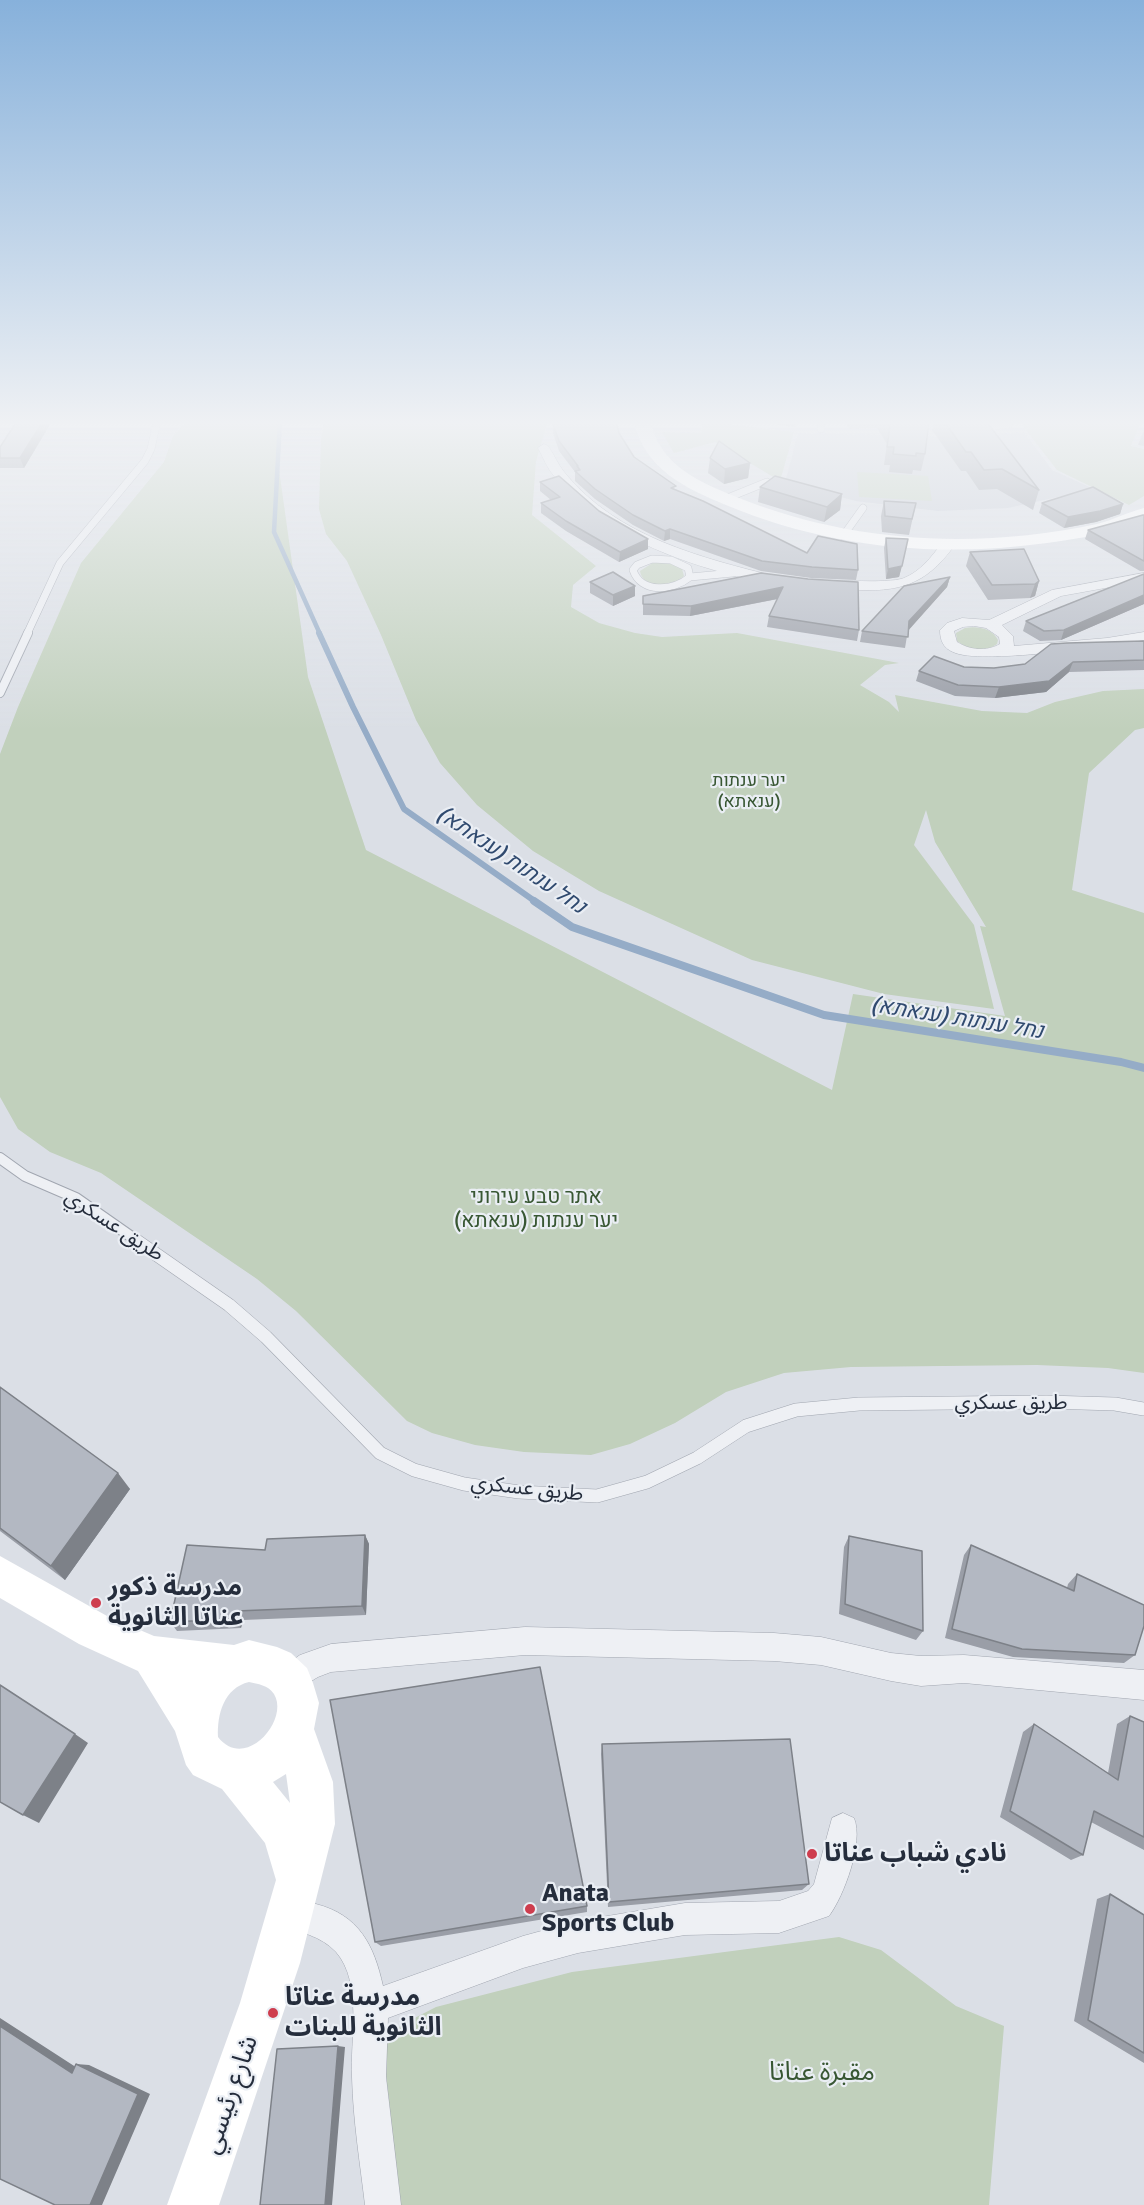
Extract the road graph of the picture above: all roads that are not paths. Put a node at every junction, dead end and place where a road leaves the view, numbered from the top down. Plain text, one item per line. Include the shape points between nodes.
1 (92, 524) edge
2 (620, 524) edge
3 (793, 524) edge
4 (852, 524) edge
5 (1117, 524) edge
6 (843, 536) junction
7 (948, 546) junction
8 (733, 573) junction
9 (690, 577) junction
10 (1144, 577) edge
11 (785, 581) edge
12 (820, 585) edge
13 (991, 625) junction
14 (1144, 636) edge
15 (1002, 651) junction
16 (0, 693) edge
17 (0, 1158) edge
18 (1144, 1409) edge
19 (0, 1576) edge
20 (153, 1656) junction
21 (233, 1665) junction
22 (290, 1679) junction
23 (1144, 1685) edge
24 (196, 1725) junction
25 (294, 1731) junction
26 (236, 1771) junction
27 (843, 1828) dead end
28 (295, 1897) junction
29 (371, 2007) junction
30 (193, 2205) edge
31 (384, 2205) edge

1 - 16 lane via 60,562
2 - 8 street via 656,544
3 - 6 street
4 - 6 lane
5 - 7 street via 1036,540
6 - 7 street
7 - 12 street via 919,576 907,581 882,586
8 - 9 lane
8 - 11 street
9 - 9 lane via 682,563 662,559 637,565 633,573 640,582 660,587 679,585
10 - 13 street via 1057,593
13 - 15 street via 1006,635 1007,646
13 - 15 street via 959,623 947,630 945,636 964,652 983,655
14 - 15 street
17 - 18 lane, طريق عسكري via 25,1176 76,1198 229,1305 266,1337 380,1453 414,1470 464,1484 519,1492 597,1496 646,1482 697,1458 746,1426 796,1410 859,1404 1047,1402
19 - 20 street via 93,1630
20 - 21 street
20 - 24 street
21 - 22 street via 265,1661 279,1667
21 - 24 street via 207,1690 198,1707
22 - 23 street via 310,1665 331,1658 525,1641 774,1647 821,1651 921,1671 974,1670
22 - 25 street via 298,1703
24 - 26 street via 198,1742 206,1756 219,1767
25 - 26 street via 270,1761 252,1770
25 - 28 street, شارع رئيسي via 311,1782 313,1824
26 - 28 street via 284,1830
27 - 29 street via 828,1891 818,1905 779,1917 685,1919 578,1937 523,1952
28 - 29 street via 348,1941 361,1961
28 - 30 street, شارع رئيسي
29 - 31 street via 369,2078

